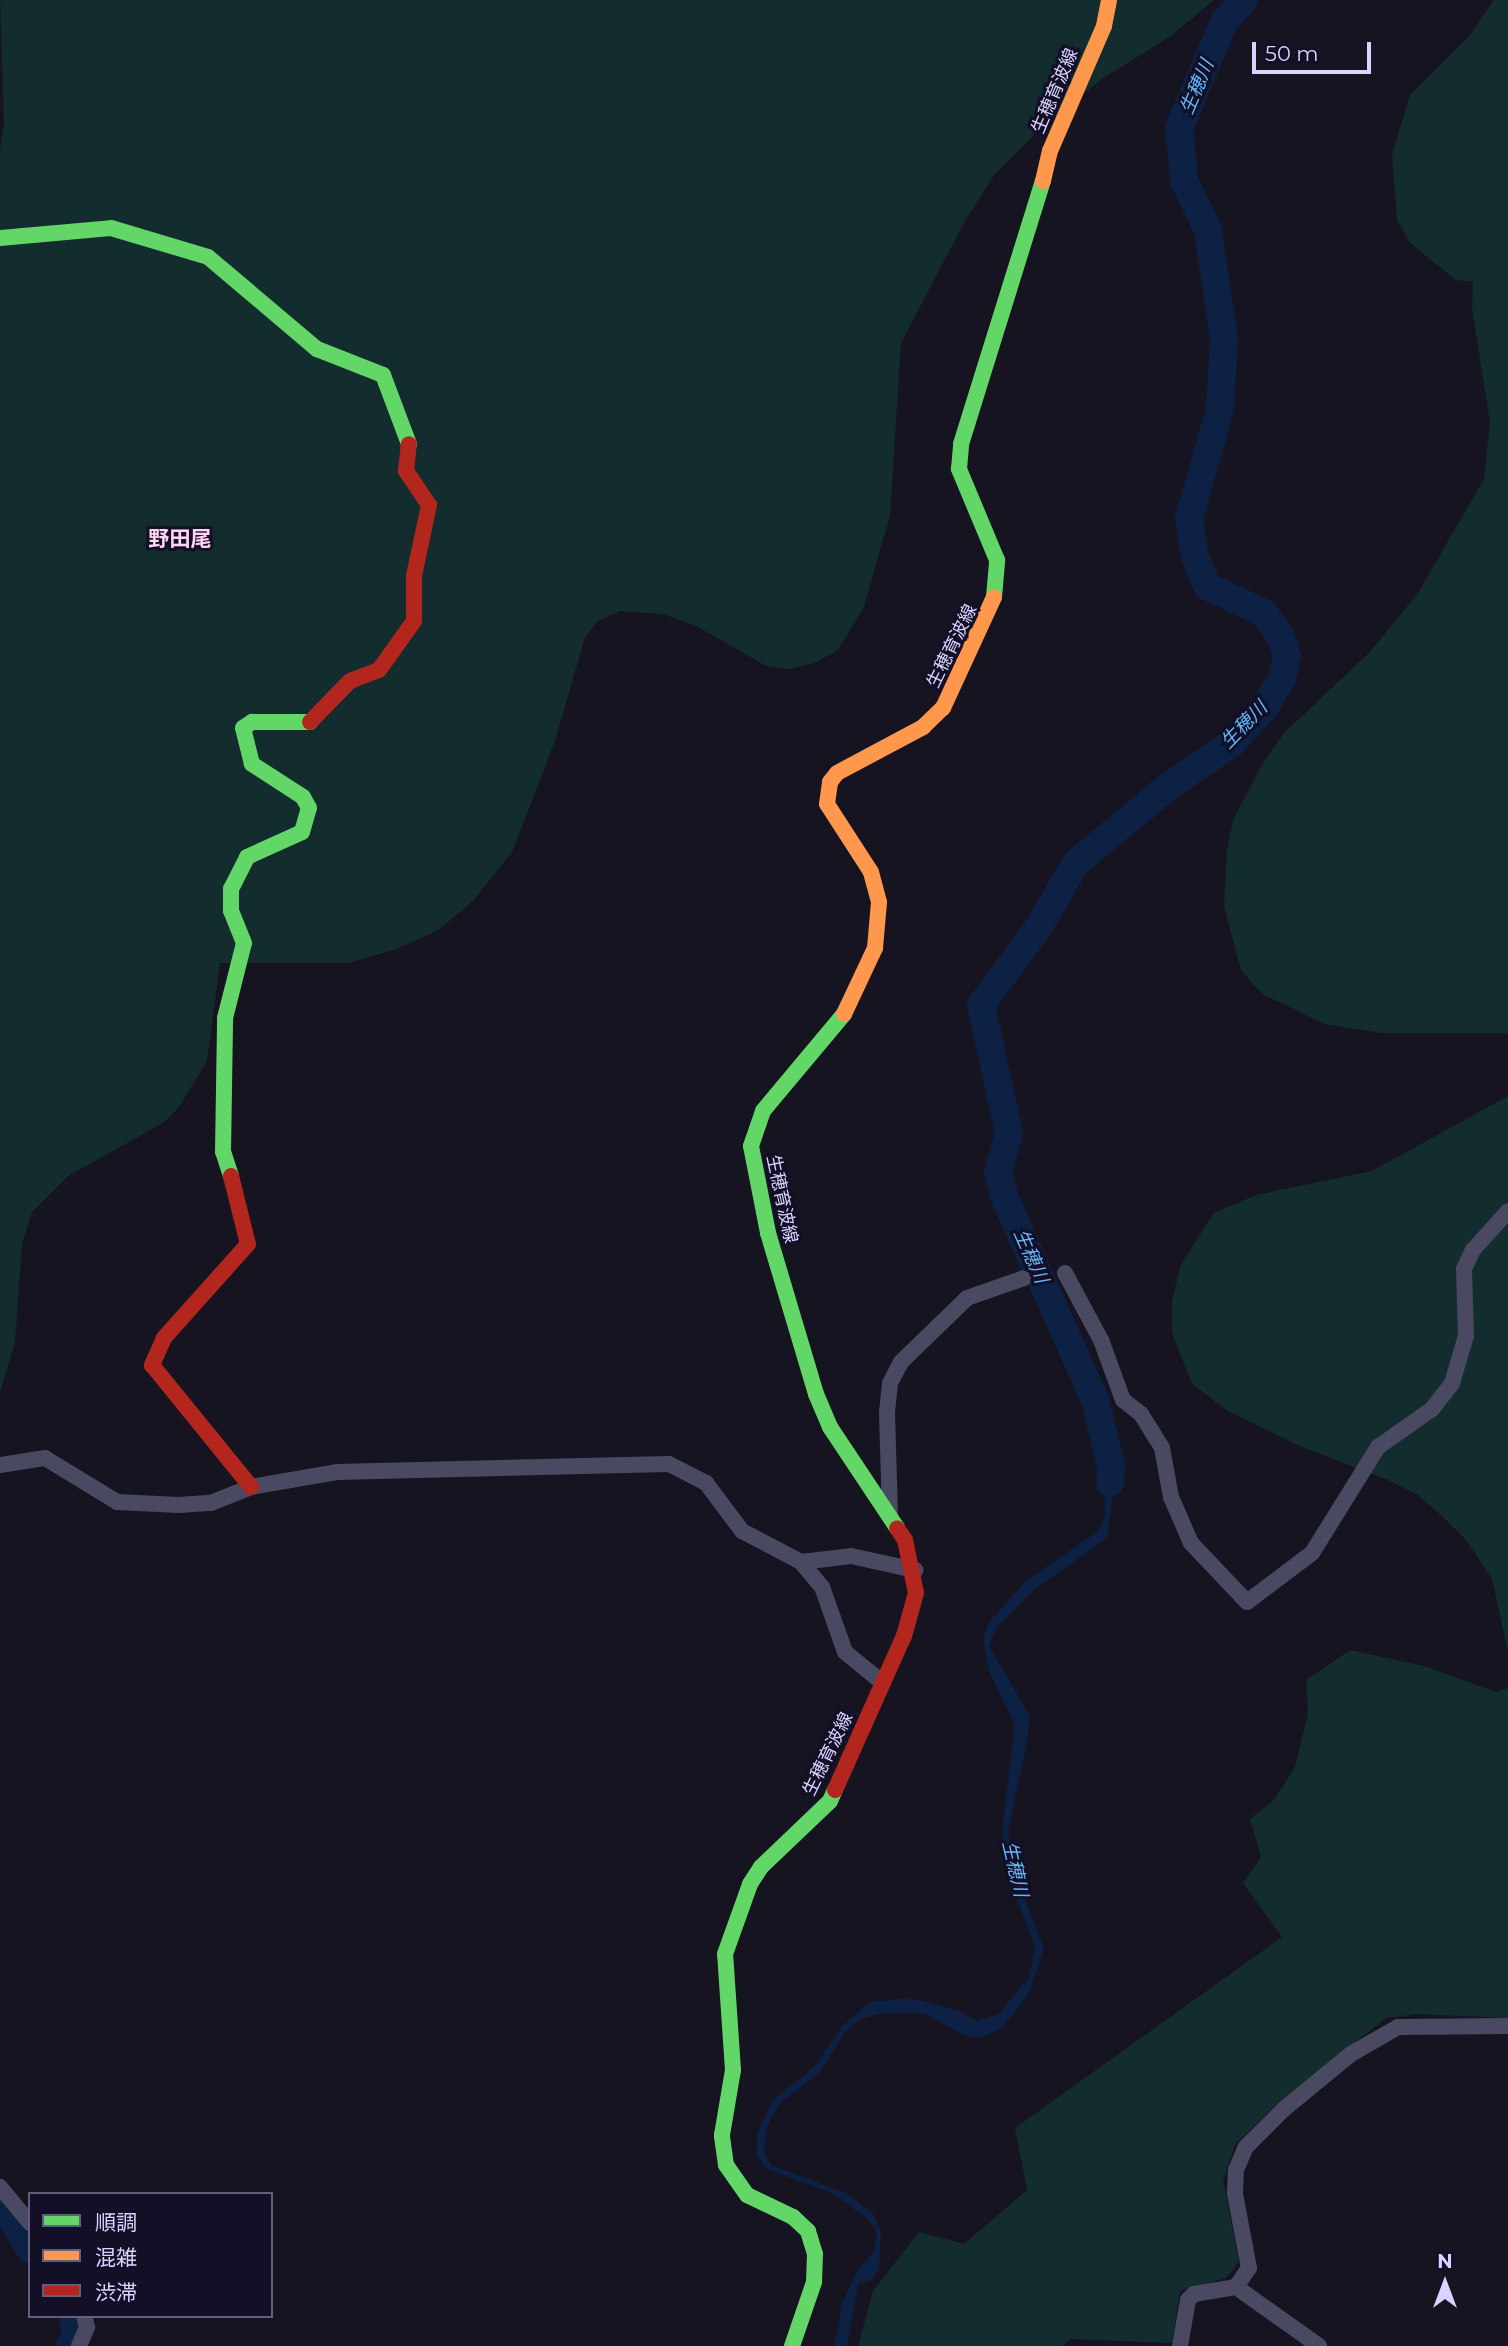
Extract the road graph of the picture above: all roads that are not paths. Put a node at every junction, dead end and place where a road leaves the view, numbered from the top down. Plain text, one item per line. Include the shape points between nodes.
1 (1109, 0) edge
2 (0, 238) edge
3 (1508, 1211) edge
4 (1065, 1272) dead end
5 (1024, 1278) dead end
6 (0, 1465) edge
7 (251, 1487) junction
8 (890, 1514) junction
9 (801, 1562) junction
10 (915, 1570) junction
11 (883, 1683) junction
12 (1508, 2025) edge
13 (0, 2187) edge
14 (28, 2221) edge
15 (1236, 2287) junction
16 (85, 2318) edge
17 (79, 2346) edge
18 (792, 2346) edge
19 (1180, 2346) edge
20 (1320, 2346) edge

1 - 8 main road, 生穂育波線 via 1104,26 1050,151 1034,219 961,444 959,468 997,560 993,605 943,708 922,727 837,773 830,782 827,804 871,872 878,902 875,948 852,1001 834,1029 763,1111 751,1146 768,1233 816,1394 830,1427
2 - 7 main road via 111,228 208,257 317,349 383,375 410,440 406,471 429,505 414,576 414,621 379,670 350,681 307,725 253,722 243,729 252,764 303,797 309,808 302,832 247,857 230,890 231,911 244,943 225,1018 223,1152 248,1244 164,1338 152,1365
3 - 4 street via 1473,1250 1464,1269 1466,1336 1452,1383 1432,1409 1378,1447 1312,1553 1247,1602 1191,1543 1171,1497 1162,1448 1141,1414 1123,1400 1101,1340
5 - 8 street via 967,1298 901,1362 890,1383 887,1412
6 - 7 street via 45,1458 117,1502 211,1503
7 - 9 street via 337,1472 669,1464 706,1483 742,1531
8 - 10 main road, 生穂育波線
9 - 10 street via 851,1556
9 - 11 street via 826,1595 845,1652
10 - 11 main road, 生穂育波線 via 915,1605
11 - 18 main road, 生穂育波線 via 830,1801 778,1849 750,1884 725,1954 733,2070 722,2135 726,2165 747,2195 793,2217 808,2231 815,2254 814,2282
12 - 15 street via 1398,2027 1351,2054 1284,2109 1246,2147 1236,2170 1235,2194 1249,2268
13 - 14 street
15 - 19 street via 1194,2294 1188,2300
15 - 20 street
16 - 17 street via 87,2327

